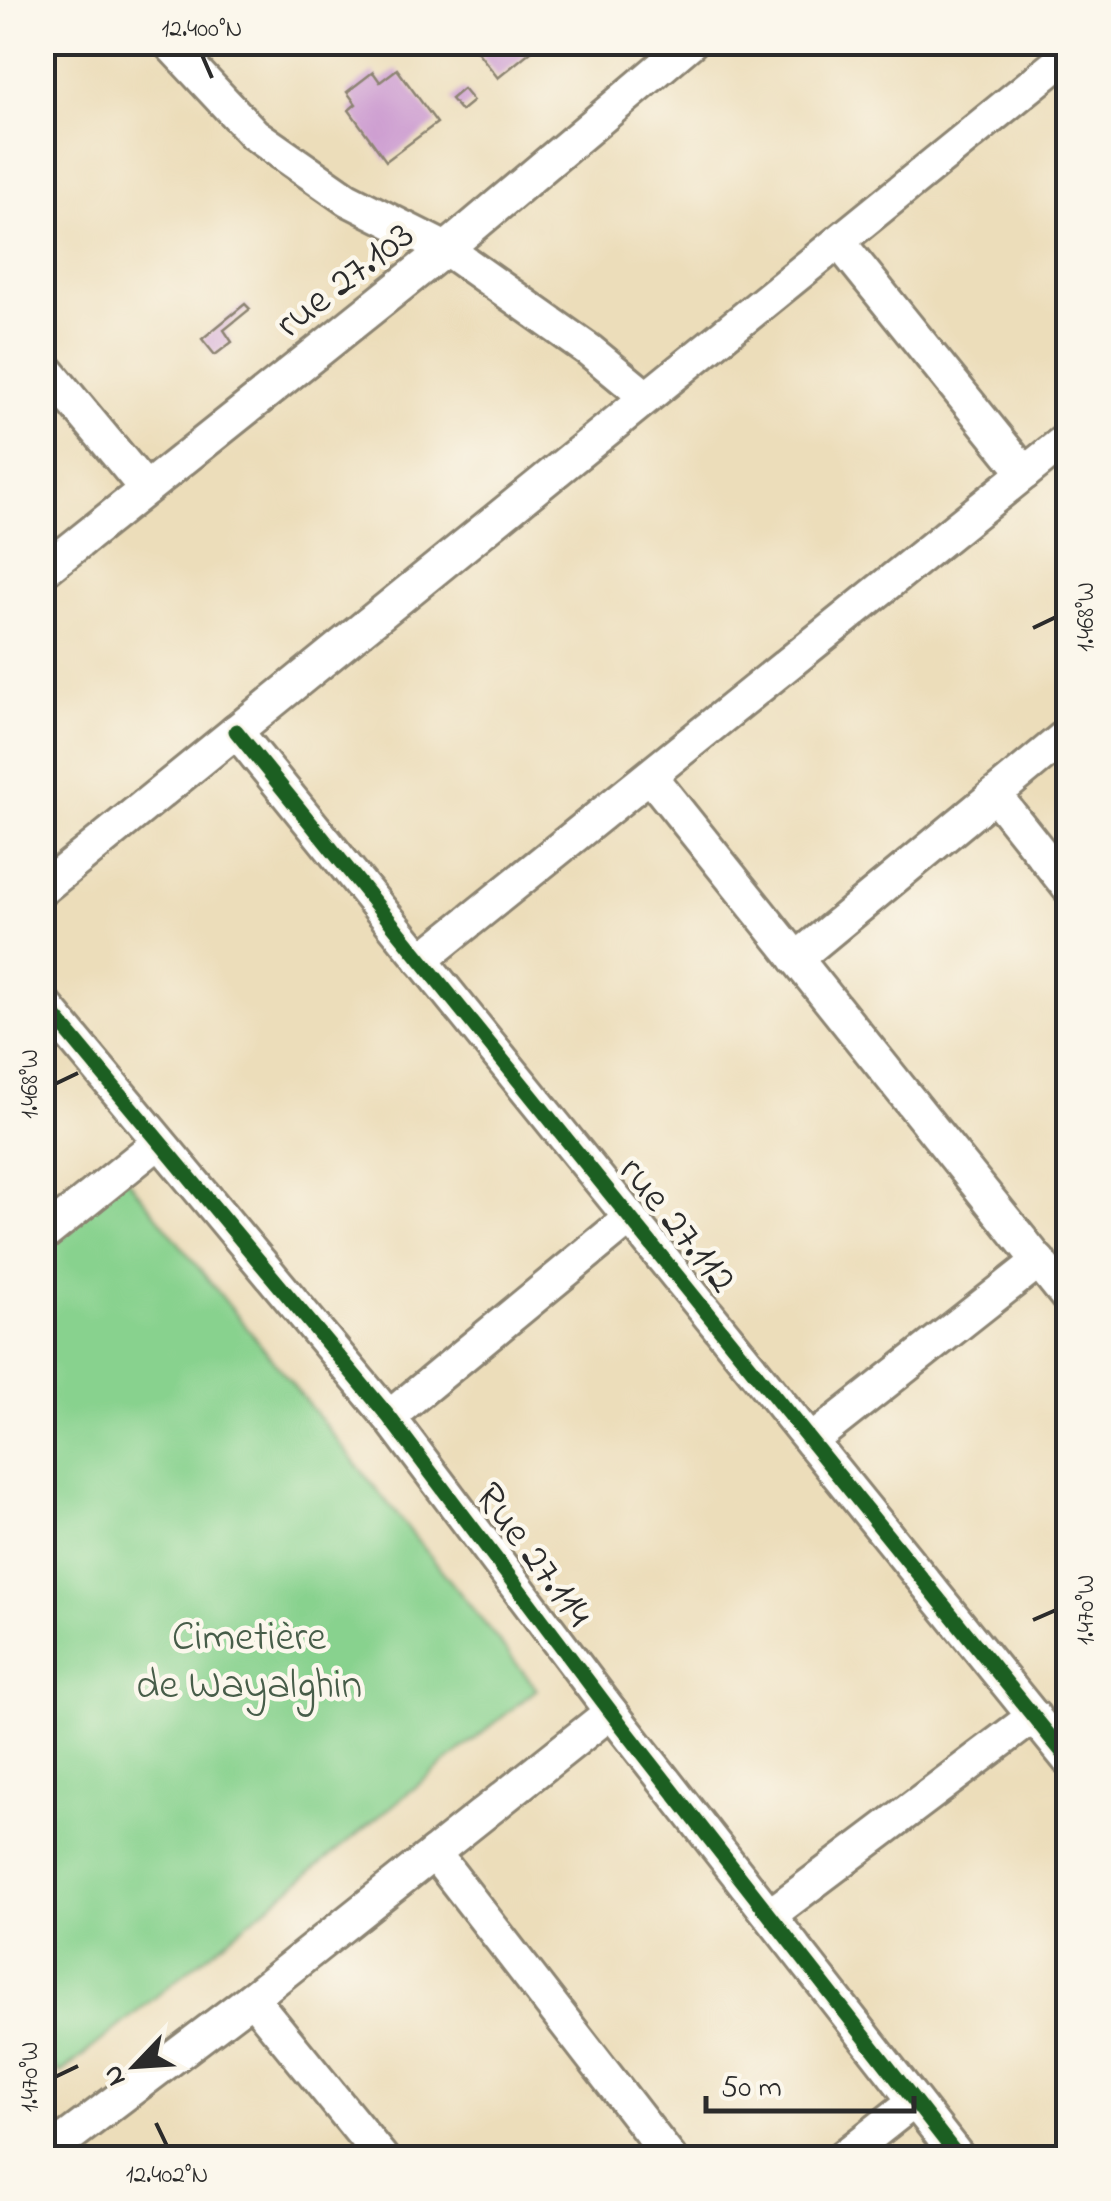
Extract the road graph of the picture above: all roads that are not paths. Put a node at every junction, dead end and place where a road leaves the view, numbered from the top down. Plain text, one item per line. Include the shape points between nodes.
1 (168, 42) edge
2 (691, 42) edge
3 (1061, 52) edge
4 (839, 242) junction
5 (446, 249) junction
6 (42, 364) edge
7 (646, 397) junction
8 (1068, 438) edge
9 (1025, 473) junction
10 (145, 488) junction
11 (42, 572) edge
12 (236, 732) junction
13 (1068, 734) edge
14 (650, 776) junction
15 (995, 794) junction
16 (1068, 886) edge
17 (42, 889) edge
18 (796, 959) junction
19 (421, 960) junction
20 (42, 1002) edge
21 (160, 1142) junction
22 (630, 1218) junction
23 (42, 1236) edge
24 (1039, 1262) junction
25 (1068, 1298) edge
26 (390, 1417) junction
27 (811, 1441) junction
28 (611, 1712) junction
29 (1034, 1716) junction
30 (1068, 1759) edge
31 (434, 1852) junction
32 (770, 1915) junction
33 (252, 1998) junction
34 (913, 2102) junction
35 (42, 2157) edge
36 (382, 2158) edge
37 (670, 2158) edge
38 (842, 2158) edge
39 (959, 2158) edge

1 - 5 street via 254,134 346,199
2 - 5 street, rue 27.103
3 - 4 street
4 - 7 street
4 - 9 street
5 - 7 street
5 - 10 street, rue 27.103
6 - 10 street
7 - 12 street
8 - 9 street
9 - 14 street
10 - 11 street, rue 27.103
12 - 17 street
12 - 19 street, rue 27.112
13 - 15 street
14 - 18 street
14 - 19 street
15 - 16 street
15 - 18 street
18 - 24 street
19 - 22 street, rue 27.112
20 - 21 street, Rue 27.114
21 - 23 street
21 - 26 street, Rue 27.114
22 - 26 street
22 - 27 street, rue 27.112
24 - 25 street
24 - 27 street
26 - 28 street, Rue 27.114
27 - 29 street, rue 27.112
28 - 31 street
28 - 32 street, Rue 27.114
29 - 30 street, rue 27.112
29 - 32 street
31 - 33 street
31 - 37 street
32 - 34 street, Rue 27.114
33 - 35 street
33 - 36 street
34 - 38 street
34 - 39 street, Rue 27.114

